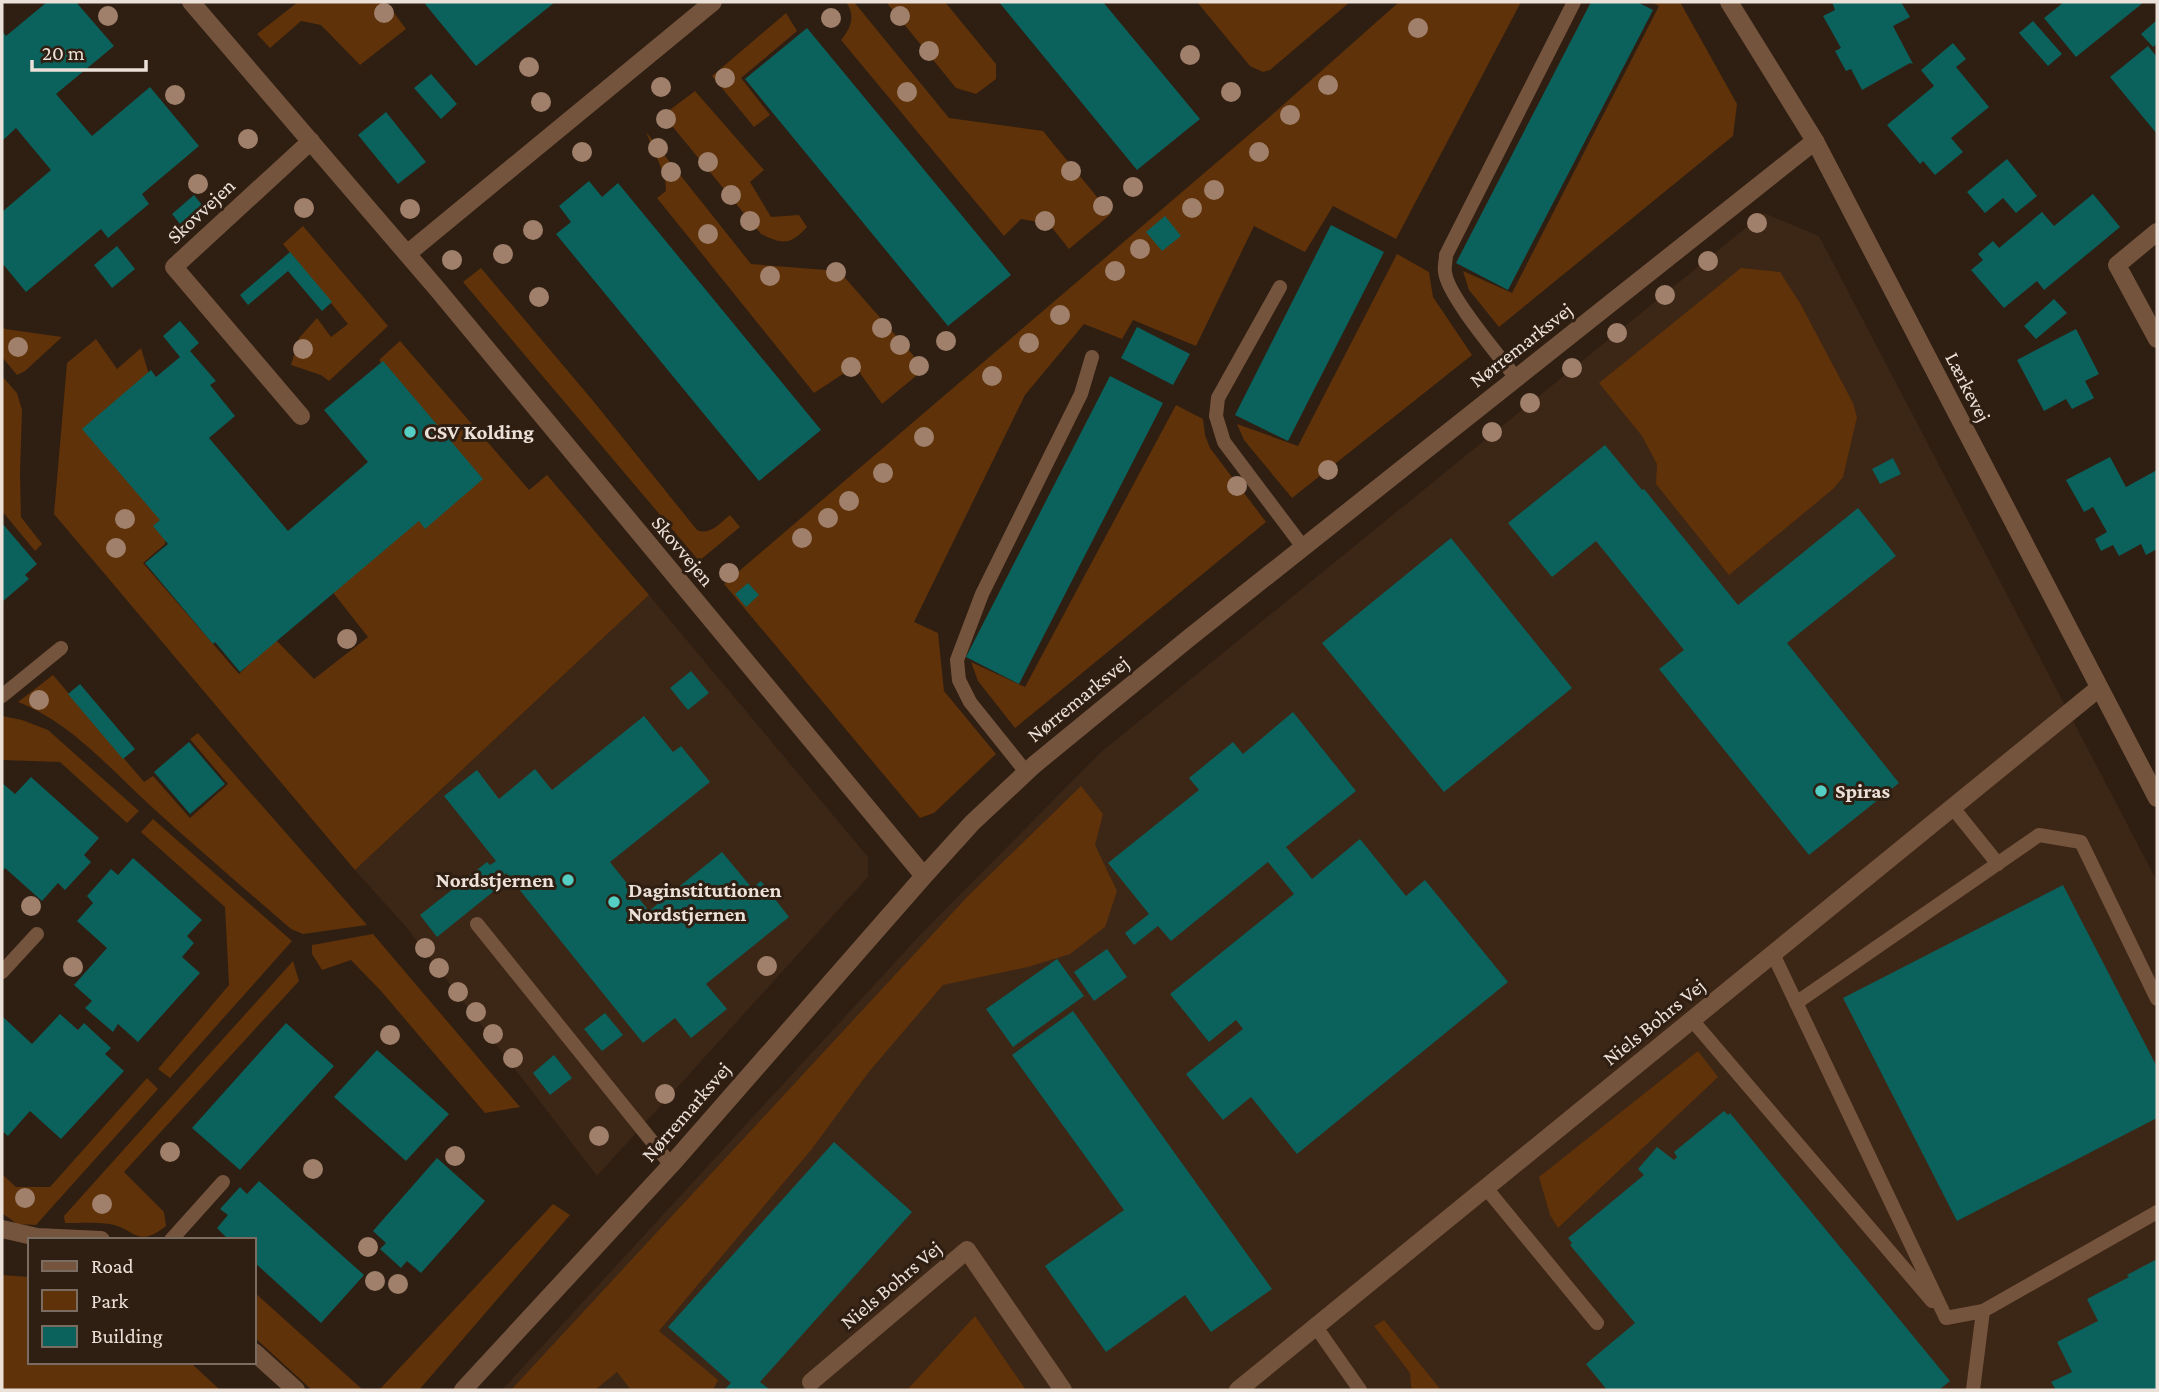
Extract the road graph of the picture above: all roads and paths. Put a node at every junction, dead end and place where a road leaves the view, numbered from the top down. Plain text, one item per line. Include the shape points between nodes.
1 (191, 2) edge
2 (713, 2) edge
3 (1574, 2) edge
4 (1729, 2) edge
5 (311, 141) junction
6 (1815, 141) junction
7 (2157, 232) edge
8 (407, 254) junction
9 (1280, 287) dead end
10 (2157, 340) edge
11 (1093, 357) dead end
12 (1516, 378) junction
13 (301, 416) dead end
14 (1303, 547) junction
15 (61, 648) dead end
16 (2099, 688) junction
17 (2, 696) edge
18 (1026, 772) junction
19 (2157, 797) edge
20 (1953, 808) junction
21 (1998, 864) junction
22 (924, 876) junction
23 (477, 924) dead end
24 (37, 934) dead end
25 (1773, 954) junction
26 (2, 972) edge
27 (2157, 999) edge
28 (1796, 1003) junction
29 (1692, 1020) junction
30 (671, 1165) junction
31 (223, 1182) dead end
32 (1486, 1188) junction
33 (2157, 1212) edge
34 (2, 1229) edge
35 (58, 1238) edge
36 (173, 1238) edge
37 (1983, 1311) junction
38 (1946, 1318) junction
39 (1597, 1322) dead end
40 (1316, 1327) junction
41 (256, 1354) edge
42 (811, 1382) dead end
43 (296, 1390) edge
44 (463, 1390) edge
45 (1063, 1390) edge
46 (1238, 1390) edge
47 (1360, 1390) edge
48 (1973, 1390) edge

1 - 5 street, Skovvejen
2 - 8 street
3 - 12 lane via 1446,255 1448,285
4 - 6 street, Lærkevej
5 - 8 street, Skovvejen
5 - 13 street, Skovvejen via 174,267
6 - 12 street, Nørremarksvej
6 - 16 street, Lærkevej
7 - 10 street via 2117,265
8 - 22 street, Skovvejen
9 - 14 lane via 1218,398 1216,416 1224,442
11 - 18 lane via 1081,394 982,594 957,660 959,680 970,702
12 - 14 street, Nørremarksvej
14 - 18 street, Nørremarksvej
15 - 17 lane
16 - 19 street, Lærkevej
16 - 20 street, Niels Bohrs Vej
18 - 22 street, Nørremarksvej
20 - 21 lane
20 - 25 street, Niels Bohrs Vej
21 - 27 lane via 2039,835 2081,842
21 - 28 lane
22 - 30 street, Nørremarksvej
23 - 30 lane
24 - 26 lane
25 - 28 lane
25 - 29 street, Niels Bohrs Vej
28 - 38 lane
29 - 32 street, Niels Bohrs Vej
29 - 38 lane
30 - 44 street, Nørremarksvej
31 - 36 lane
32 - 39 lane
32 - 40 street, Niels Bohrs Vej
33 - 37 lane
34 - 35 street
37 - 38 lane
37 - 48 lane
40 - 46 street, Niels Bohrs Vej
40 - 47 lane
41 - 43 street
42 - 45 street, Niels Bohrs Vej via 967,1250

